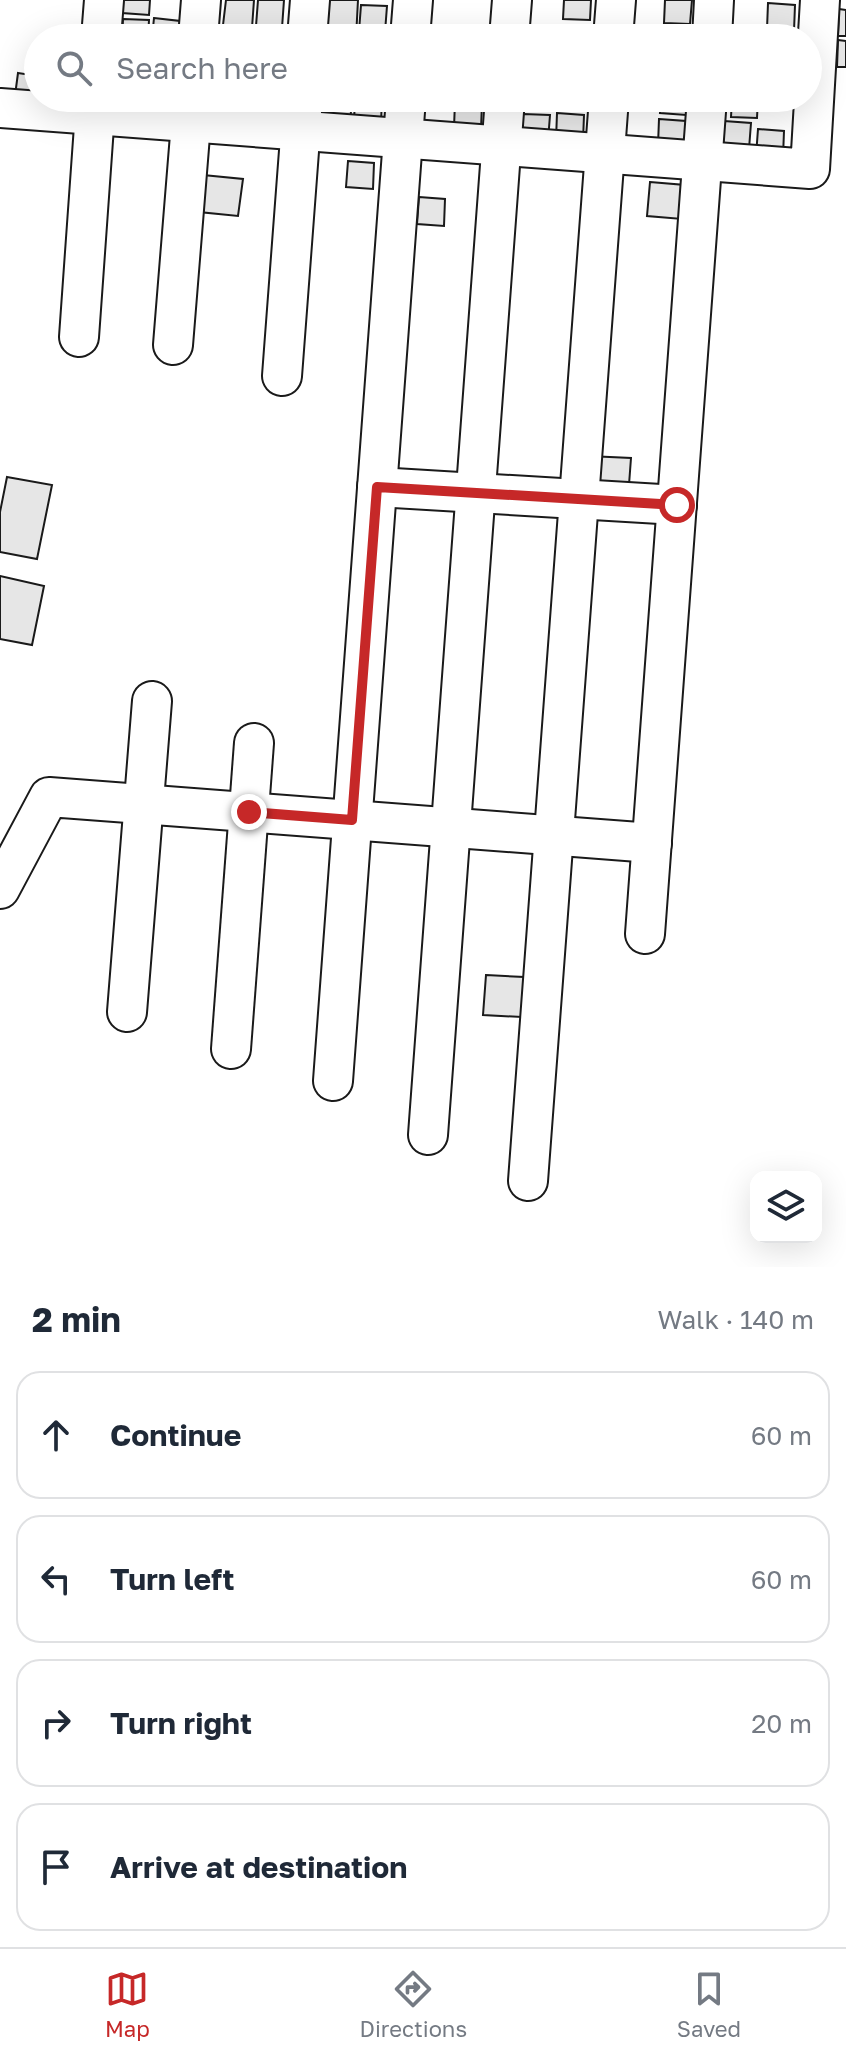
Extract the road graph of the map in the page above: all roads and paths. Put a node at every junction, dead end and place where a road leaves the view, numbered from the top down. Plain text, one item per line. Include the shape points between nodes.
1 (104, 0) edge
2 (201, 0) edge
3 (310, 0) edge
4 (413, 0) edge
5 (512, 0) edge
6 (616, 0) edge
7 (714, 0) edge
8 (820, 0) edge
9 (102, 24) edge
10 (199, 24) edge
11 (308, 24) edge
12 (411, 24) edge
13 (510, 24) edge
14 (614, 24) edge
15 (713, 24) edge
16 (819, 24) edge
17 (0, 108) edge
18 (24, 108) edge
19 (96, 112) edge
20 (192, 112) edge
21 (247, 112) edge
22 (405, 112) edge
23 (504, 112) edge
24 (608, 112) edge
25 (706, 112) edge
26 (813, 112) edge
27 (302, 114) edge
28 (403, 139) junction
29 (501, 146) junction
30 (604, 154) junction
31 (702, 161) junction
32 (79, 337) dead end
33 (173, 345) dead end
34 (282, 376) dead end
35 (377, 487) junction
36 (475, 493) junction
37 (578, 500) junction
38 (677, 505) junction
39 (152, 701) dead end
40 (254, 743) dead end
41 (143, 805) junction
42 (249, 812) junction
43 (352, 820) junction
44 (451, 828) junction
45 (554, 835) junction
46 (652, 843) junction
47 (0, 889) edge
48 (645, 934) dead end
49 (127, 1012) dead end
50 (231, 1049) dead end
51 (333, 1081) dead end
52 (428, 1135) dead end
53 (528, 1181) dead end

1 - 9 street
2 - 10 street
3 - 11 street
4 - 12 street
5 - 13 street
6 - 14 street
7 - 15 street
8 - 16 street
17 - 18 street
19 - 32 street
20 - 33 street
21 - 27 street
22 - 28 street
23 - 29 street
24 - 30 street
25 - 31 street
26 - 31 street via 810,169
27 - 28 street
27 - 34 street
28 - 29 street
28 - 35 street
29 - 30 street
29 - 36 street
30 - 31 street
30 - 37 street
31 - 38 street
35 - 36 street
35 - 43 street
36 - 37 street
36 - 44 street
37 - 38 street
37 - 45 street
38 - 46 street
39 - 41 street
40 - 42 street
41 - 42 street
41 - 47 street via 49,797
41 - 49 street
42 - 43 street
42 - 50 street
43 - 44 street
43 - 51 street
44 - 45 street
44 - 52 street
45 - 46 street
45 - 53 street
46 - 48 street

